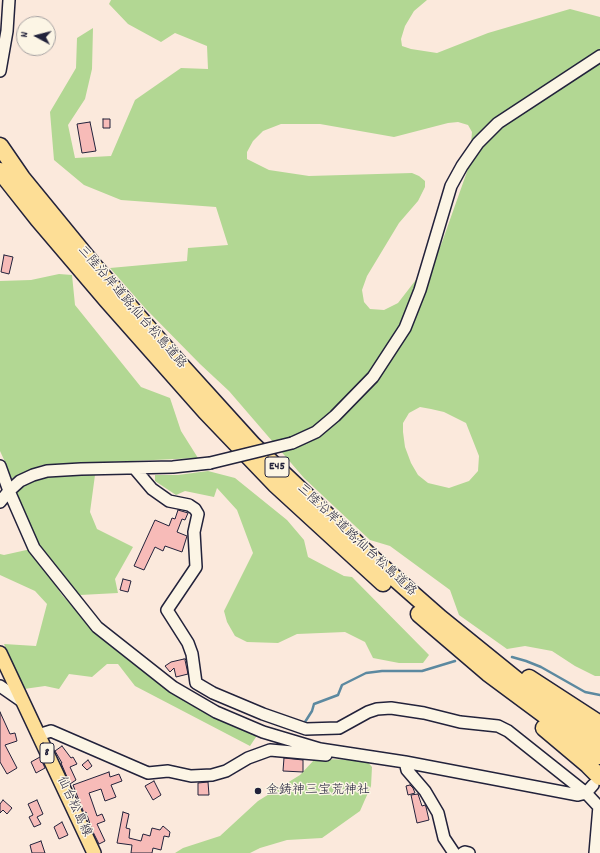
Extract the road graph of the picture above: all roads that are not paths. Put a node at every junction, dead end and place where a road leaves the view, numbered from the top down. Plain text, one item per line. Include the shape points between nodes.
1 (9, 0) edge
2 (600, 56) edge
3 (0, 71) edge
4 (0, 146) edge
5 (0, 171) edge
6 (0, 466) edge
7 (135, 469) junction
8 (9, 491) junction
9 (0, 502) edge
10 (437, 623) junction
11 (0, 653) edge
12 (0, 686) edge
13 (23, 702) junction
14 (600, 724) edge
15 (38, 735) junction
16 (600, 742) edge
17 (347, 754) junction
18 (600, 756) edge
19 (405, 762) junction
20 (593, 785) edge
21 (600, 807) edge
22 (94, 853) edge
23 (454, 853) edge
24 (463, 853) edge
25 (469, 853) edge
26 (595, 853) edge

1 - 3 street
2 - 7 street, bridge via 498,123 478,143 451,186 420,290 405,328 373,377 335,416 316,432 292,443 200,465
4 - 10 highway, 三陸沿岸道路;仙台松島道路 / E45 via 22,178 94,266 253,445
5 - 10 highway, 三陸沿岸道路;仙台松島道路 / E45 via 107,300 206,412 275,484 355,558
6 - 8 street
7 - 8 street via 47,471 20,481
7 - 20 street via 152,489 169,501 189,505 198,514 194,532 196,567 167,610 188,643 196,683 213,693 306,729 339,728 368,712 391,708 460,722 498,726
8 - 9 street
8 - 17 street via 34,548 97,627 173,687 216,712 263,732 320,749
10 - 14 highway
10 - 16 highway, 三陸沿岸道路;仙台松島道路 / E45
10 - 18 highway, 三陸沿岸道路;仙台松島道路 / E45 via 521,698
10 - 20 highway via 491,683 588,765
11 - 13 main road, 仙台松島線 / 8
12 - 13 street
13 - 15 main road, 仙台松島線 / 8
15 - 17 street via 51,730 148,773 168,771 192,776 226,771 248,758 270,750 318,755
15 - 22 main road, 仙台松島線 / 8
17 - 19 street
19 - 20 street via 578,795
19 - 23 street via 407,770 425,791 438,813 444,838
20 - 21 street
21 - 26 street
24 - 25 street

